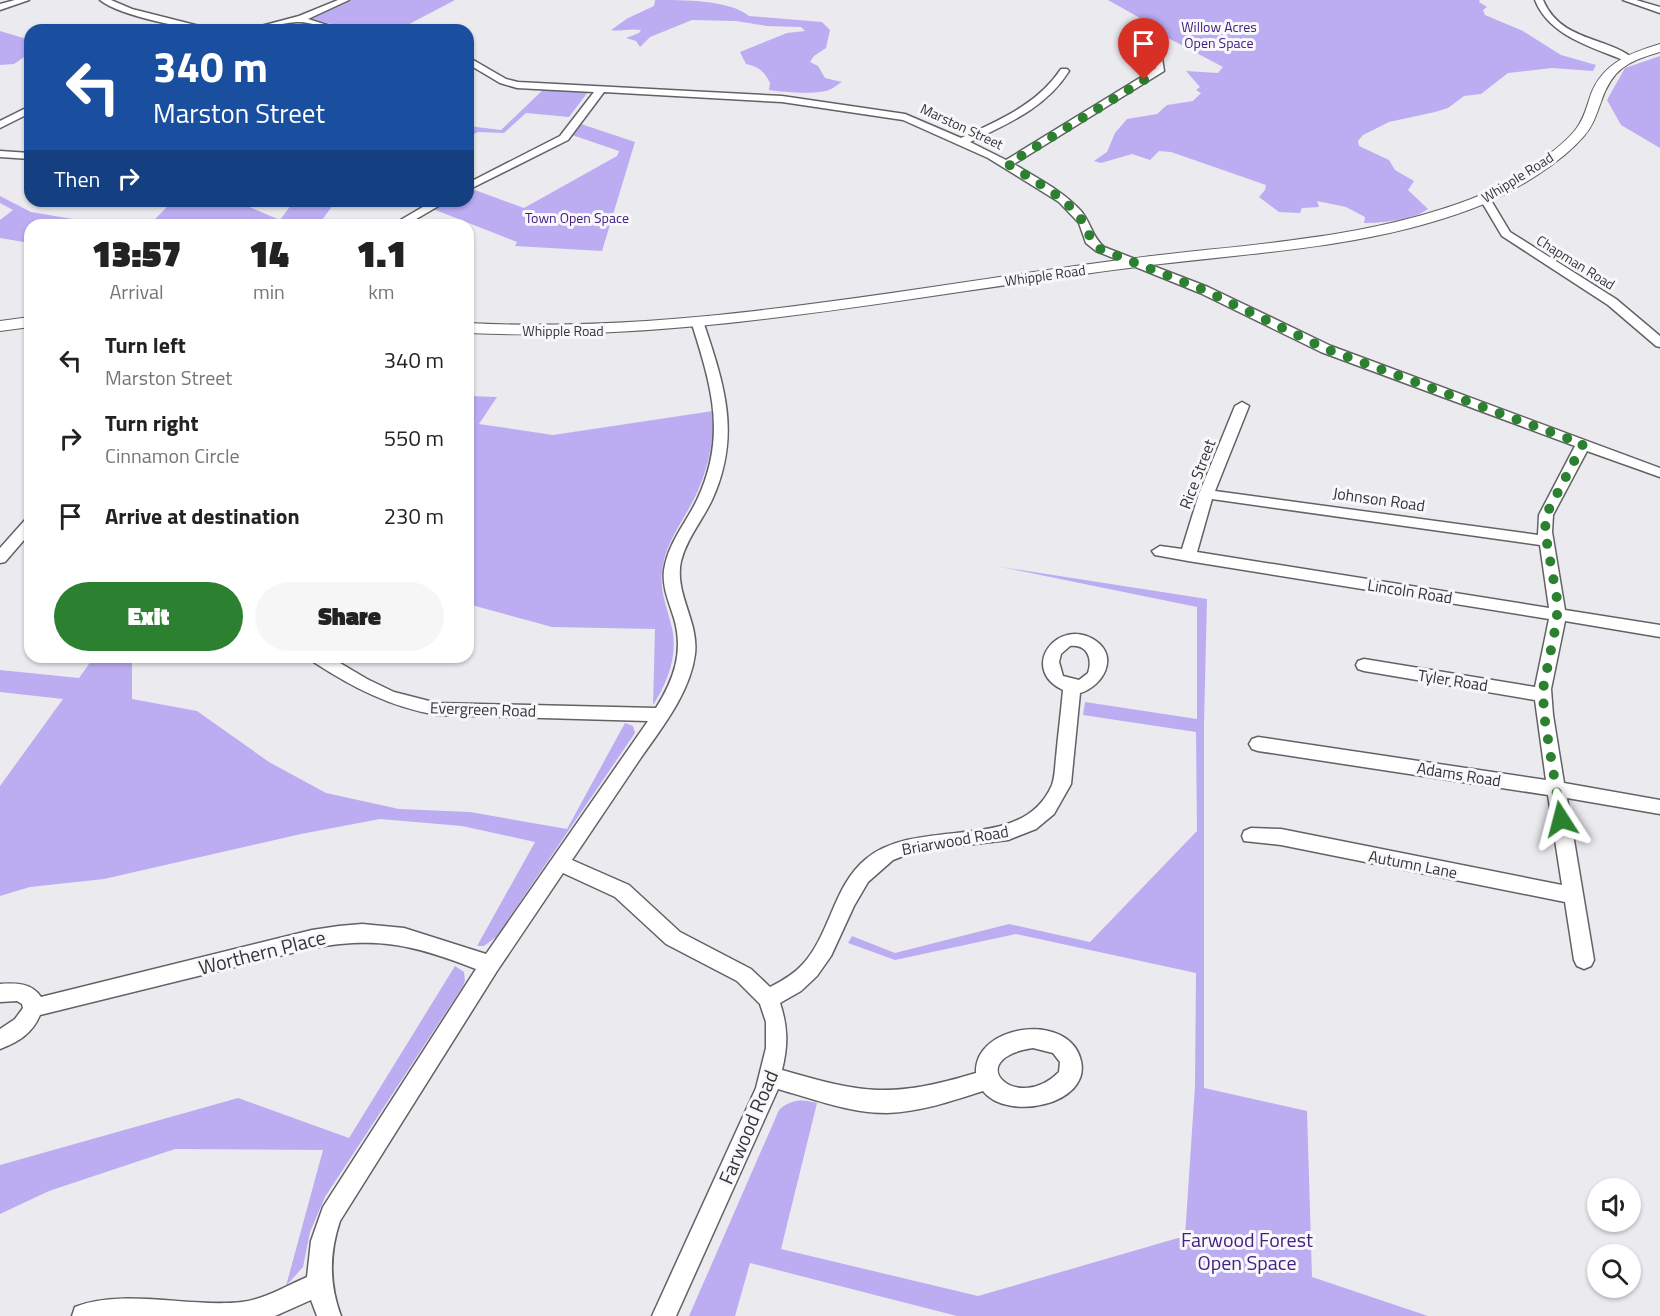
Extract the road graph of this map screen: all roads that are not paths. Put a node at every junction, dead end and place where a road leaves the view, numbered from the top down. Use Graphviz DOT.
graph roads {
  1 [pos="25,0"];
  2 [pos="104,0"];
  3 [pos="345,0"];
  4 [pos="1539,0"];
  5 [pos="1627,0"];
  6 [pos="0,7"];
  7 [pos="1660,10"];
  8 [pos="298,19"];
  9 [pos="185,24"];
  10 [pos="276,24"];
  11 [pos="317,24"];
  12 [pos="1660,48"];
  13 [pos="1629,59"];
  14 [pos="1159,60"];
  15 [pos="474,64"];
  16 [pos="1064,71"];
  17 [pos="602,88"];
  18 [pos="24,112"];
  19 [pos="0,125"];
  20 [pos="962,142"];
  21 [pos="0,154"];
  22 [pos="24,156"];
  23 [pos="1008,164"];
  24 [pos="474,184"];
  25 [pos="1485,199"];
  26 [pos="430,207"];
  27 [pos="409,219"];
  28 [pos="1133,262"];
  29 [pos="24,323"];
  30 [pos="698,324"];
  31 [pos="0,326"];
  32 [pos="474,328"];
  33 [pos="1660,343"];
  34 [pos="1242,406"];
  35 [pos="1583,444"];
  36 [pos="1660,473"];
  37 [pos="1206,494"];
  38 [pos="24,530"];
  39 [pos="1547,541"];
  40 [pos="1160,551"];
  41 [pos="1188,556"];
  42 [pos="0,558"];
  43 [pos="1557,615"];
  44 [pos="1660,631"];
  45 [pos="328,663"];
  46 [pos="1364,665"];
  47 [pos="1072,687"];
  48 [pos="1543,695"];
  49 [pos="661,715"];
  50 [pos="1258,744"];
  51 [pos="1556,789"];
  52 [pos="1660,807"];
  53 [pos="1251,836"];
  54 [pos="560,863"];
  55 [pos="1574,896"];
  56 [pos="1584,960"];
  57 [pos="490,965"];
  58 [pos="0,993"];
  59 [pos="768,999"];
  60 [pos="33,1008"];
  61 [pos="0,1039"];
  62 [pos="771,1077"];
  63 [pos="987,1080"];
  64 [pos="319,1284"];
  65 [pos="84,1316"];
  66 [pos="329,1316"];
  67 [pos="664,1316"];
  1 -- 6 [label="street"];
  2 -- 9 [label="street"];
  3 -- 8 [label="street"];
  4 -- 13 [label="street"];
  5 -- 7 [label="street"];
  8 -- 10 [label="street"];
  8 -- 11 [label="street"];
  12 -- 13 [label="main road, Whipple Road"];
  13 -- 25 [label="main road, Whipple Road"];
  14 -- 23 [label="street"];
  15 -- 17 [label="street, Marston Street"];
  16 -- 20 [label="street"];
  17 -- 20 [label="street, Marston Street"];
  17 -- 24 [label="street"];
  18 -- 19 [label="street"];
  20 -- 23 [label="street, Marston Street"];
  21 -- 22 [label="street"];
  23 -- 28 [label="street, Marston Street"];
  25 -- 28 [label="main road, Whipple Road"];
  25 -- 33 [label="street, Chapman Road"];
  26 -- 27 [label="street"];
  28 -- 30 [label="main road, Whipple Road"];
  28 -- 35 [label="street, Marston Street"];
  29 -- 31 [label="main road"];
  30 -- 32 [label="main road, Whipple Road"];
  30 -- 49 [label="street"];
  34 -- 37 [label="street, Rice Street"];
  35 -- 36 [label="street, Marston Street"];
  35 -- 39 [label="street"];
  37 -- 39 [label="street, Johnson Road"];
  37 -- 41 [label="street, Rice Street"];
  38 -- 42 [label="street"];
  39 -- 43 [label="street"];
  40 -- 41 [label="street, Lincoln Road"];
  41 -- 43 [label="street, Lincoln Road"];
  43 -- 44 [label="street, Lincoln Road"];
  43 -- 48 [label="street"];
  45 -- 49 [label="street, Evergreen Road"];
  46 -- 48 [label="street, Tyler Road"];
  47 -- 59 [label="street, Briarwood Road"];
  48 -- 51 [label="street"];
  49 -- 54 [label="street"];
  50 -- 51 [label="street, Adams Road"];
  51 -- 52 [label="street, Adams Road"];
  51 -- 55 [label="street"];
  53 -- 55 [label="street, Autumn Lane"];
  54 -- 57 [label="street"];
  54 -- 59 [label="street, Farwood Road"];
  55 -- 56 [label="street"];
  57 -- 60 [label="street, Worthern Place"];
  57 -- 64 [label="street"];
  58 -- 60 [label="street"];
  59 -- 62 [label="street, Farwood Road"];
  60 -- 61 [label="street"];
  62 -- 63 [label="street"];
  62 -- 67 [label="street, Farwood Road"];
  64 -- 65 [label="street"];
  64 -- 66 [label="street"];
}
